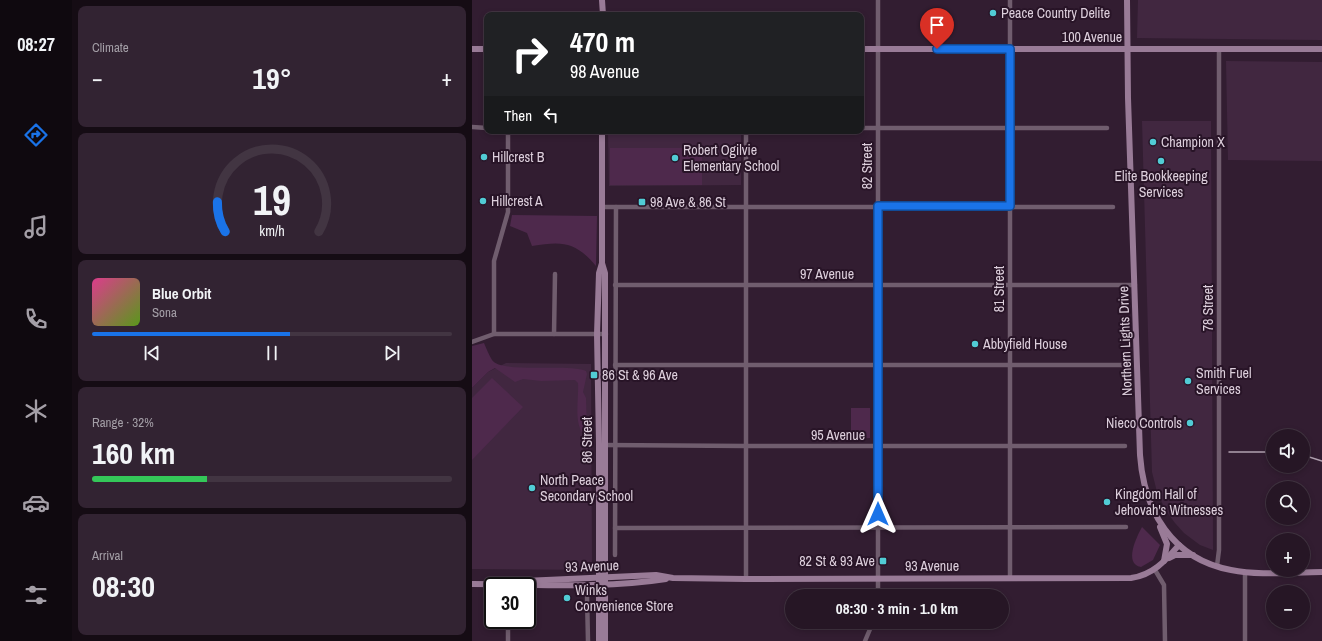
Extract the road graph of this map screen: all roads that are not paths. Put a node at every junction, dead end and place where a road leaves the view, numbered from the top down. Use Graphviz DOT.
graph roads {
  1 [pos="602,0"];
  2 [pos="878,0"];
  3 [pos="1010,0"];
  4 [pos="1127,0"];
  5 [pos="603,12"];
  6 [pos="472,49"];
  7 [pos="484,49"];
  8 [pos="864,49"];
  9 [pos="878,49"];
  10 [pos="1010,49"];
  11 [pos="1128,49"];
  12 [pos="1219,49"];
  13 [pos="1322,49"];
  14 [pos="472,127"];
  15 [pos="484,128"];
  16 [pos="864,128"];
  17 [pos="878,128"];
  18 [pos="1010,128"];
  19 [pos="1107,128"];
  20 [pos="508,134"];
  21 [pos="602,134"];
  22 [pos="746,134"];
  23 [pos="746,206"];
  24 [pos="878,206"];
  25 [pos="1010,206"];
  26 [pos="602,207"];
  27 [pos="616,207"];
  28 [pos="1113,207"];
  29 [pos="602,264"];
  30 [pos="555,274"];
  31 [pos="615,285"];
  32 [pos="746,285"];
  33 [pos="878,285"];
  34 [pos="1135,285"];
  35 [pos="1010,286"];
  36 [pos="494,334"];
  37 [pos="554,334"];
  38 [pos="597,334"];
  39 [pos="606,334"];
  40 [pos="472,342"];
  41 [pos="615,365"];
  42 [pos="746,365"];
  43 [pos="878,365"];
  44 [pos="1010,365"];
  45 [pos="1125,365"];
  46 [pos="602,444"];
  47 [pos="615,446"];
  48 [pos="746,446"];
  49 [pos="878,446"];
  50 [pos="1010,446"];
  51 [pos="1125,446"];
  52 [pos="1155,515"];
  53 [pos="1010,527"];
  54 [pos="1126,527"];
  55 [pos="615,528"];
  56 [pos="746,528"];
  57 [pos="878,528"];
  58 [pos="1179,545"];
  59 [pos="615,555"];
  60 [pos="1194,556"];
  61 [pos="1163,563"];
  62 [pos="1217,566"];
  63 [pos="1155,570"];
  64 [pos="1245,572"];
  65 [pos="1322,572"];
  66 [pos="598,577"];
  67 [pos="606,577"];
  68 [pos="673,578"];
  69 [pos="878,578"];
  70 [pos="1010,578"];
  71 [pos="746,579"];
  72 [pos="536,580"];
  73 [pos="472,584"];
  74 [pos="484,584"];
  75 [pos="598,584"];
  76 [pos="605,584"];
  77 [pos="536,586"];
  78 [pos="878,589"];
  79 [pos="587,595"];
  80 [pos="508,629"];
  81 [pos="870,629"];
  82 [pos="508,641"];
  83 [pos="588,641"];
  84 [pos="599,641"];
  85 [pos="605,641"];
  86 [pos="865,641"];
  87 [pos="1164,641"];
  88 [pos="1246,641"];
  1 -- 5 [label="main road"];
  2 -- 9 [label="street, 82 Street"];
  3 -- 10 [label="street, 81 Street"];
  4 -- 11 [label="main road, Northern Lights Drive"];
  6 -- 7 [label="main road"];
  8 -- 9 [label="main road, 100 Avenue"];
  9 -- 10 [label="main road, 100 Avenue"];
  9 -- 17 [label="street, 82 Street"];
  10 -- 11 [label="main road, 100 Avenue"];
  10 -- 18 [label="street, 81 Street"];
  11 -- 12 [label="main road, 100 Avenue"];
  11 -- 34 [label="main road, Northern Lights Drive"];
  12 -- 13 [label="main road, 100 Avenue"];
  12 -- 62 [label="street, 78 Street"];
  14 -- 15 [label="street"];
  16 -- 17 [label="street"];
  17 -- 18 [label="street"];
  17 -- 24 [label="street, 82 Street"];
  18 -- 19 [label="street"];
  18 -- 25 [label="street, 81 Street"];
  20 -- 36 [label="street"];
  21 -- 26 [label="main road, 86 Street"];
  22 -- 23 [label="street"];
  23 -- 24 [label="street"];
  23 -- 27 [label="street"];
  23 -- 32 [label="street"];
  24 -- 25 [label="street"];
  24 -- 33 [label="street, 82 Street"];
  25 -- 28 [label="street"];
  25 -- 35 [label="street, 81 Street"];
  26 -- 27 [label="street"];
  26 -- 29 [label="main road, 86 Street"];
  27 -- 31 [label="street, 86 Street"];
  29 -- 38 [label="main road, 86 Street"];
  29 -- 39 [label="main road, 86 Street"];
  30 -- 37 [label="street"];
  31 -- 32 [label="street, 97 Avenue"];
  31 -- 41 [label="street, 86 Street"];
  32 -- 33 [label="street, 97 Avenue"];
  32 -- 42 [label="street"];
  33 -- 35 [label="street, 97 Avenue"];
  33 -- 43 [label="street, 82 Street"];
  34 -- 35 [label="street, 97 Avenue"];
  34 -- 52 [label="main road, Northern Lights Drive"];
  35 -- 44 [label="street, 81 Street"];
  36 -- 37 [label="street"];
  36 -- 40 [label="street"];
  37 -- 38 [label="street"];
  38 -- 39 [label="street"];
  38 -- 46 [label="main road, 86 Street"];
  39 -- 46 [label="main road, 86 Street"];
  41 -- 42 [label="street"];
  41 -- 47 [label="street, 86 Street"];
  42 -- 43 [label="street"];
  42 -- 48 [label="street"];
  43 -- 44 [label="street"];
  43 -- 49 [label="street, 82 Street"];
  44 -- 45 [label="street"];
  44 -- 50 [label="street, 81 Street"];
  46 -- 47 [label="street, 95 Avenue"];
  46 -- 66 [label="main road, 86 Street"];
  46 -- 67 [label="main road, 86 Street"];
  47 -- 48 [label="street, 95 Avenue"];
  47 -- 55 [label="street, 86 Street"];
  48 -- 49 [label="street, 95 Avenue"];
  48 -- 56 [label="street"];
  49 -- 50 [label="street, 95 Avenue"];
  49 -- 57 [label="street, 82 Street"];
  50 -- 51 [label="street, 95 Avenue"];
  50 -- 53 [label="street, 81 Street"];
  52 -- 58 [label="main road, Northern Lights Drive"];
  52 -- 61 [label="main road"];
  53 -- 54 [label="street"];
  53 -- 57 [label="street"];
  53 -- 70 [label="street, 81 Street"];
  55 -- 56 [label="street"];
  55 -- 59 [label="street, 86 Street"];
  56 -- 57 [label="street"];
  56 -- 71 [label="street"];
  57 -- 69 [label="street, 82 Street"];
  58 -- 60 [label="main road, Northern Lights Drive"];
  58 -- 61 [label="main road, 93 Avenue"];
  60 -- 61 [label="main road"];
  60 -- 62 [label="main road, Northern Lights Drive"];
  61 -- 63 [label="main road, 93 Avenue"];
  62 -- 64 [label="main road, Northern Lights Drive"];
  63 -- 70 [label="main road, 93 Avenue"];
  63 -- 87 [label="street"];
  64 -- 65 [label="main road, Northern Lights Drive"];
  64 -- 88 [label="street"];
  66 -- 67 [label="main road, 93 Avenue"];
  66 -- 72 [label="main road, 93 Avenue"];
  66 -- 75 [label="main road, 86 Street"];
  67 -- 68 [label="main road, 93 Avenue"];
  67 -- 76 [label="main road, 86 Street"];
  68 -- 71 [label="main road, 93 Avenue"];
  68 -- 76 [label="main road, 93 Avenue"];
  69 -- 70 [label="main road, 93 Avenue"];
  69 -- 71 [label="main road, 93 Avenue"];
  69 -- 78 [label="street, 82 Street"];
  73 -- 74 [label="main road, 93 Avenue"];
  75 -- 76 [label="main road, 93 Avenue"];
  75 -- 77 [label="main road, 93 Avenue"];
  75 -- 84 [label="main road, 86 Street"];
  76 -- 85 [label="main road, 86 Street"];
  79 -- 83 [label="street"];
  80 -- 82 [label="street"];
  81 -- 86 [label="street"];
}
